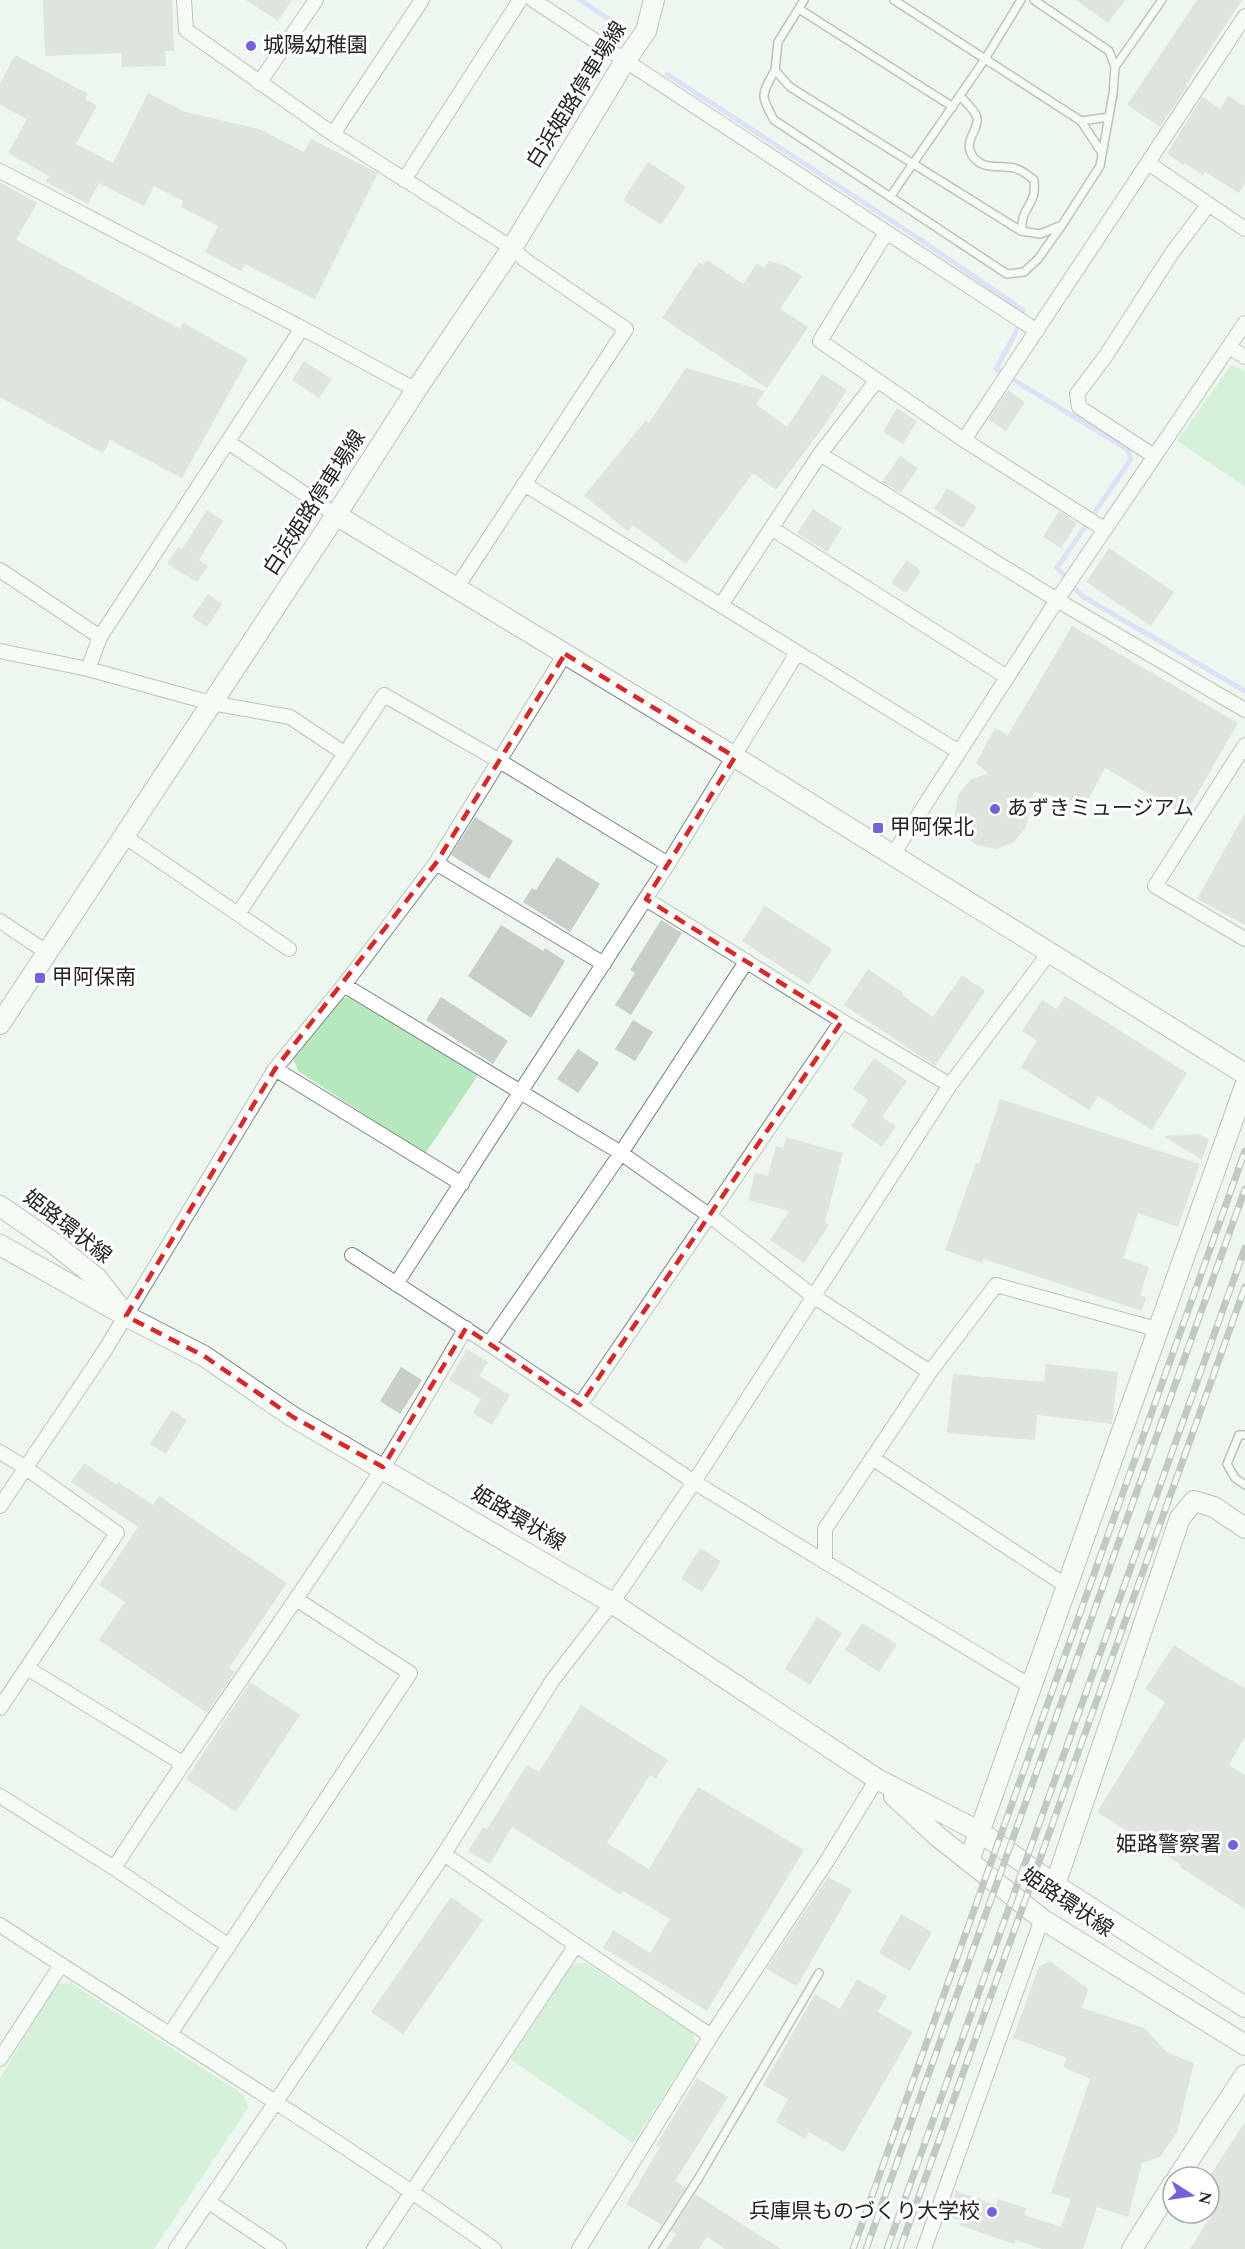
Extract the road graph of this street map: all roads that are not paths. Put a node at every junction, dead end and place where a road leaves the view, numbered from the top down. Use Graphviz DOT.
graph roads {
  1 [pos="184,0"];
  2 [pos="316,0"];
  3 [pos="422,0"];
  4 [pos="520,0"];
  5 [pos="533,0"];
  6 [pos="654,0"];
  7 [pos="804,0"];
  8 [pos="894,0"];
  9 [pos="1021,0"];
  10 [pos="1034,0"];
  11 [pos="1162,0"];
  12 [pos="799,9"];
  13 [pos="1245,16"];
  14 [pos="985,59"];
  15 [pos="625,61"];
  16 [pos="1116,67"];
  17 [pos="776,70"];
  18 [pos="259,83"];
  19 [pos="960,96"];
  20 [pos="952,107"];
  21 [pos="1109,117"];
  22 [pos="1081,121"];
  23 [pos="333,134"];
  24 [pos="1102,153"];
  25 [pos="1148,163"];
  26 [pos="914,164"];
  27 [pos="0,171"];
  28 [pos="404,180"];
  29 [pos="890,197"];
  30 [pos="1209,204"];
  31 [pos="1062,225"];
  32 [pos="1245,229"];
  33 [pos="1021,231"];
  34 [pos="886,233"];
  35 [pos="512,248"];
  36 [pos="1245,323"];
  37 [pos="302,328"];
  38 [pos="1037,331"];
  39 [pos="1229,347"];
  40 [pos="1245,357"];
  41 [pos="877,380"];
  42 [pos="416,390"];
  43 [pos="964,440"];
  44 [pos="228,442"];
  45 [pos="820,454"];
  46 [pos="1155,456"];
  47 [pos="524,484"];
  48 [pos="336,515"];
  49 [pos="1095,523"];
  50 [pos="771,528"];
  51 [pos="0,570"];
  52 [pos="456,587"];
  53 [pos="1057,600"];
  54 [pos="721,605"];
  55 [pos="100,637"];
  56 [pos="0,651"];
  57 [pos="797,653"];
  58 [pos="565,654"];
  59 [pos="88,669"];
  60 [pos="1007,677"];
  61 [pos="211,703"];
  62 [pos="1245,710"];
  63 [pos="1245,745"];
  64 [pos="959,752"];
  65 [pos="344,753"];
  66 [pos="735,757"];
  67 [pos="498,760"];
  68 [pos="124,837"];
  69 [pos="892,856"];
  70 [pos="436,863"];
  71 [pos="668,864"];
  72 [pos="646,899"];
  73 [pos="238,914"];
  74 [pos="0,921"];
  75 [pos="1245,939"];
  76 [pos="289,949"];
  77 [pos="48,953"];
  78 [pos="1049,953"];
  79 [pos="746,962"];
  80 [pos="604,964"];
  81 [pos="344,985"];
  82 [pos="842,1021"];
  83 [pos="0,1024"];
  84 [pos="275,1069"];
  85 [pos="1245,1074"];
  86 [pos="950,1084"];
  87 [pos="1245,1086"];
  88 [pos="522,1092"];
  89 [pos="621,1153"];
  90 [pos="462,1184"];
  91 [pos="0,1206"];
  92 [pos="710,1216"];
  93 [pos="0,1245"];
  94 [pos="352,1255"];
  95 [pos="396,1284"];
  96 [pos="813,1296"];
  97 [pos="126,1316"];
  98 [pos="465,1329"];
  99 [pos="1160,1330"];
  100 [pos="489,1344"];
  101 [pos="930,1372"];
  102 [pos="580,1405"];
  103 [pos="1245,1435"];
  104 [pos="0,1452"];
  105 [pos="872,1458"];
  106 [pos="383,1467"];
  107 [pos="26,1468"];
  108 [pos="694,1482"];
  109 [pos="1245,1485"];
  110 [pos="0,1506"];
  111 [pos="1245,1528"];
  112 [pos="825,1562"];
  113 [pos="1068,1587"];
  114 [pos="296,1599"];
  115 [pos="612,1603"];
  116 [pos="27,1668"];
  117 [pos="1032,1687"];
  118 [pos="0,1708"];
  119 [pos="182,1763"];
  120 [pos="877,1779"];
  121 [pos="0,1796"];
  122 [pos="980,1832"];
  123 [pos="444,1854"];
  124 [pos="969,1861"];
  125 [pos="114,1868"];
  126 [pos="1055,1885"];
  127 [pos="1042,1919"];
  128 [pos="0,1925"];
  129 [pos="576,1945"];
  130 [pos="229,1946"];
  131 [pos="61,1965"];
  132 [pos="819,1973"];
  133 [pos="1245,2007"];
  134 [pos="170,2034"];
  135 [pos="711,2036"];
  136 [pos="1245,2045"];
  137 [pos="0,2059"];
  138 [pos="1245,2074"];
  139 [pos="277,2102"];
  140 [pos="1186,2165"];
  141 [pos="412,2191"];
  142 [pos="209,2202"];
  143 [pos="1161,2203"];
  144 [pos="176,2249"];
  145 [pos="279,2249"];
  146 [pos="374,2249"];
  147 [pos="494,2249"];
  148 [pos="579,2249"];
  149 [pos="653,2249"];
  150 [pos="924,2249"];
  151 [pos="1132,2249"];
  1 -- 18 [label="street"];
  2 -- 18 [label="street"];
  3 -- 23 [label="street"];
  4 -- 28 [label="street"];
  5 -- 15 [label="street"];
  6 -- 15 [label="main road, 白浜姫路停車場線"];
  7 -- 12 [label="lane"];
  8 -- 14 [label="lane"];
  9 -- 14 [label="lane"];
  10 -- 16 [label="lane"];
  11 -- 16 [label="lane"];
  12 -- 17 [label="lane"];
  12 -- 20 [label="lane"];
  13 -- 25 [label="street"];
  14 -- 19 [label="lane"];
  14 -- 22 [label="lane"];
  15 -- 34 [label="street"];
  15 -- 35 [label="main road, 白浜姫路停車場線"];
  16 -- 21 [label="lane"];
  17 -- 26 [label="lane"];
  17 -- 29 [label="lane"];
  18 -- 23 [label="street"];
  19 -- 20 [label="lane"];
  19 -- 33 [label="lane"];
  20 -- 26 [label="lane"];
  21 -- 22 [label="lane"];
  21 -- 24 [label="lane"];
  22 -- 24 [label="lane"];
  23 -- 28 [label="street"];
  24 -- 31 [label="lane"];
  25 -- 30 [label="street"];
  25 -- 38 [label="street"];
  26 -- 29 [label="lane"];
  26 -- 33 [label="lane"];
  27 -- 37 [label="street"];
  28 -- 35 [label="street"];
  29 -- 31 [label="lane"];
  30 -- 32 [label="street"];
  30 -- 46 [label="street"];
  31 -- 33 [label="lane"];
  34 -- 38 [label="street"];
  34 -- 41 [label="street"];
  35 -- 42 [label="main road, 白浜姫路停車場線"];
  35 -- 47 [label="street"];
  36 -- 39 [label="street"];
  37 -- 42 [label="street"];
  37 -- 44 [label="street"];
  38 -- 43 [label="street"];
  39 -- 40 [label="street"];
  39 -- 46 [label="street"];
  41 -- 43 [label="street"];
  41 -- 45 [label="street"];
  42 -- 48 [label="main road, 白浜姫路停車場線"];
  43 -- 49 [label="street"];
  44 -- 48 [label="street"];
  44 -- 55 [label="street"];
  45 -- 50 [label="street"];
  45 -- 53 [label="street"];
  46 -- 49 [label="street"];
  47 -- 52 [label="street"];
  47 -- 54 [label="street"];
  48 -- 52 [label="main road"];
  48 -- 61 [label="main road, 白浜姫路停車場線"];
  49 -- 53 [label="street"];
  50 -- 54 [label="street"];
  50 -- 60 [label="street"];
  51 -- 55 [label="street"];
  52 -- 58 [label="main road"];
  53 -- 60 [label="street"];
  53 -- 62 [label="street"];
  54 -- 57 [label="street"];
  55 -- 59 [label="street"];
  56 -- 59 [label="street"];
  57 -- 64 [label="street"];
  57 -- 66 [label="street"];
  58 -- 66 [label="main road"];
  58 -- 67 [label="street"];
  59 -- 61 [label="street"];
  60 -- 64 [label="street"];
  61 -- 65 [label="street"];
  61 -- 68 [label="main road, 白浜姫路停車場線"];
  63 -- 75 [label="street"];
  64 -- 69 [label="street"];
  65 -- 67 [label="street"];
  65 -- 73 [label="street"];
  66 -- 69 [label="main road"];
  66 -- 71 [label="street"];
  67 -- 70 [label="street"];
  67 -- 71 [label="street"];
  68 -- 73 [label="street"];
  68 -- 77 [label="main road, 白浜姫路停車場線"];
  69 -- 78 [label="main road"];
  70 -- 80 [label="street"];
  70 -- 81 [label="street"];
  71 -- 72 [label="street"];
  72 -- 79 [label="street"];
  72 -- 80 [label="street"];
  73 -- 76 [label="street"];
  74 -- 77 [label="street"];
  77 -- 83 [label="main road, 白浜姫路停車場線"];
  78 -- 85 [label="main road"];
  78 -- 86 [label="street"];
  79 -- 82 [label="street"];
  79 -- 89 [label="street"];
  80 -- 88 [label="street"];
  81 -- 84 [label="street"];
  81 -- 88 [label="street"];
  82 -- 86 [label="street"];
  82 -- 92 [label="street"];
  84 -- 90 [label="street"];
  84 -- 97 [label="street"];
  86 -- 96 [label="street"];
  87 -- 99 [label="main road"];
  88 -- 89 [label="street"];
  88 -- 90 [label="street"];
  89 -- 92 [label="street"];
  89 -- 100 [label="street"];
  90 -- 95 [label="street"];
  91 -- 97 [label="main road, 姫路環状線"];
  92 -- 96 [label="street"];
  92 -- 102 [label="street"];
  93 -- 97 [label="main road, 姫路環状線"];
  94 -- 95 [label="street"];
  95 -- 98 [label="street"];
  96 -- 101 [label="street"];
  96 -- 108 [label="street"];
  97 -- 106 [label="main road, 姫路環状線"];
  97 -- 107 [label="street"];
  98 -- 100 [label="street"];
  98 -- 106 [label="street"];
  99 -- 101 [label="street"];
  99 -- 113 [label="main road"];
  100 -- 102 [label="street"];
  101 -- 105 [label="street"];
  102 -- 108 [label="street"];
  103 -- 109 [label="lane"];
  104 -- 107 [label="street"];
  105 -- 112 [label="street"];
  105 -- 113 [label="street"];
  106 -- 114 [label="street"];
  106 -- 115 [label="main road, 姫路環状線"];
  107 -- 110 [label="street"];
  107 -- 116 [label="street"];
  108 -- 112 [label="street"];
  108 -- 115 [label="street"];
  111 -- 126 [label="main road"];
  112 -- 117 [label="street"];
  113 -- 117 [label="main road"];
  114 -- 119 [label="street"];
  114 -- 130 [label="street"];
  115 -- 120 [label="main road, 姫路環状線"];
  115 -- 123 [label="street"];
  116 -- 118 [label="street"];
  116 -- 119 [label="street"];
  117 -- 122 [label="main road"];
  119 -- 125 [label="street"];
  120 -- 122 [label="main road, 姫路環状線"];
  120 -- 124 [label="main road, 姫路環状線"];
  120 -- 135 [label="street"];
  121 -- 125 [label="street"];
  122 -- 124 [label="main road"];
  122 -- 126 [label="main road, 姫路環状線"];
  123 -- 129 [label="street"];
  123 -- 139 [label="street"];
  124 -- 127 [label="main road, 姫路環状線"];
  125 -- 130 [label="street"];
  126 -- 133 [label="main road, 姫路環状線"];
  127 -- 136 [label="main road, 姫路環状線"];
  127 -- 150 [label="street"];
  128 -- 131 [label="street"];
  129 -- 135 [label="street"];
  129 -- 141 [label="street"];
  130 -- 134 [label="street"];
  131 -- 134 [label="street"];
  131 -- 137 [label="street"];
  132 -- 149 [label="lane"];
  134 -- 139 [label="street"];
  135 -- 148 [label="street"];
  138 -- 140 [label="main road"];
  139 -- 141 [label="street"];
  139 -- 142 [label="street"];
  141 -- 146 [label="street"];
  141 -- 147 [label="street"];
  142 -- 144 [label="street"];
  142 -- 145 [label="street"];
  143 -- 151 [label="main road"];
}
